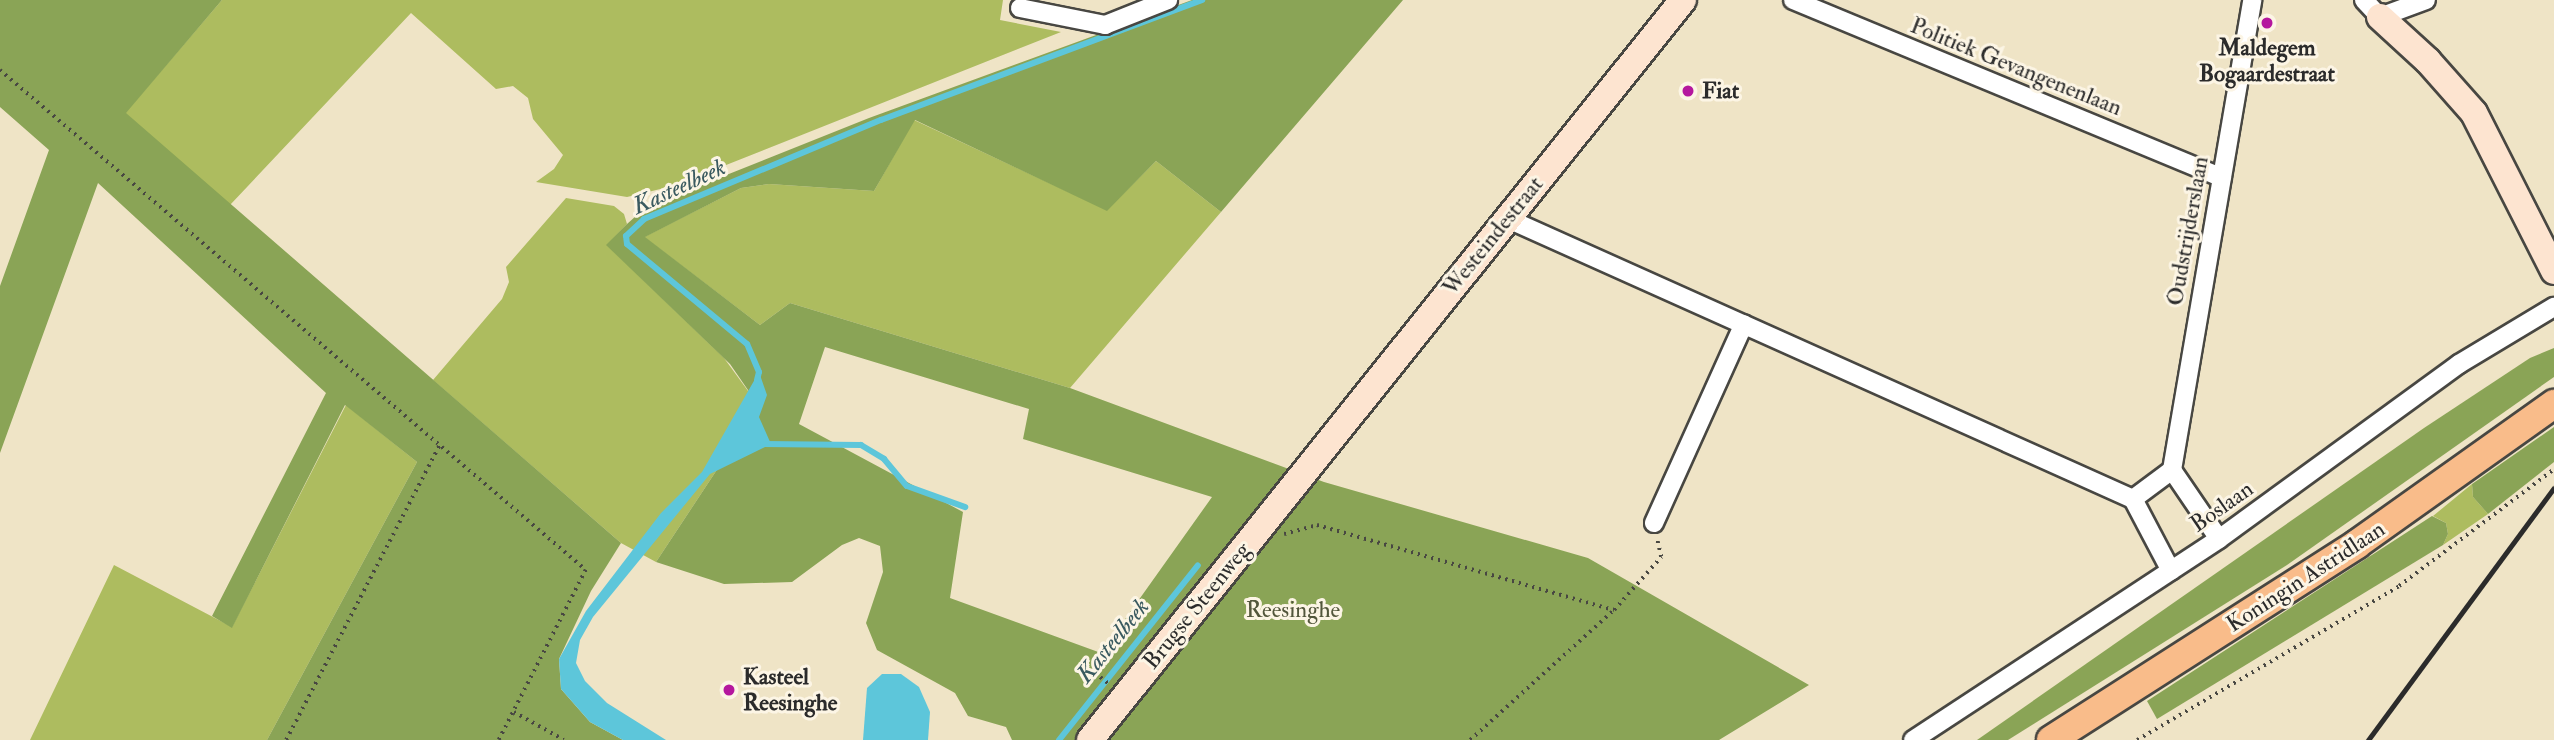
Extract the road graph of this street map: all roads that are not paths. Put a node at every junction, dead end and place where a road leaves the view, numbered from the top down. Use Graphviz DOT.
graph roads {
  1 [pos="1168,0"];
  2 [pos="1683,0"];
  3 [pos="1793,0"];
  4 [pos="2252,0"];
  5 [pos="2427,0"];
  6 [pos="1020,8"];
  7 [pos="2372,9"];
  8 [pos="2222,178"];
  9 [pos="1506,218"];
  10 [pos="2554,271"];
  11 [pos="2554,307"];
  12 [pos="1744,324"];
  13 [pos="2554,404"];
  14 [pos="2172,470"];
  15 [pos="1304,472"];
  16 [pos="2133,499"];
  17 [pos="1654,523"];
  18 [pos="2220,539"];
  19 [pos="2171,571"];
  20 [pos="1090,740"];
  21 [pos="1913,740"];
  22 [pos="2051,740"];
  1 -- 6 [label="street"];
  2 -- 9 [label="street, Westeindestraat"];
  3 -- 8 [label="street, Politiek Gevangenenlaan"];
  4 -- 8 [label="street, Oudstrijderslaan"];
  5 -- 7 [label="street"];
  7 -- 10 [label="street"];
  8 -- 14 [label="street, Oudstrijderslaan"];
  9 -- 12 [label="street"];
  9 -- 15 [label="street, Westeindestraat"];
  11 -- 18 [label="street, Boslaan"];
  12 -- 16 [label="street"];
  12 -- 17 [label="street"];
  13 -- 22 [label="main road, Koningin Astridlaan"];
  14 -- 16 [label="street"];
  14 -- 18 [label="street"];
  15 -- 20 [label="street, Brugse Steenweg"];
  16 -- 19 [label="street"];
  18 -- 19 [label="street, Boslaan"];
  19 -- 21 [label="street, Boslaan"];
}
